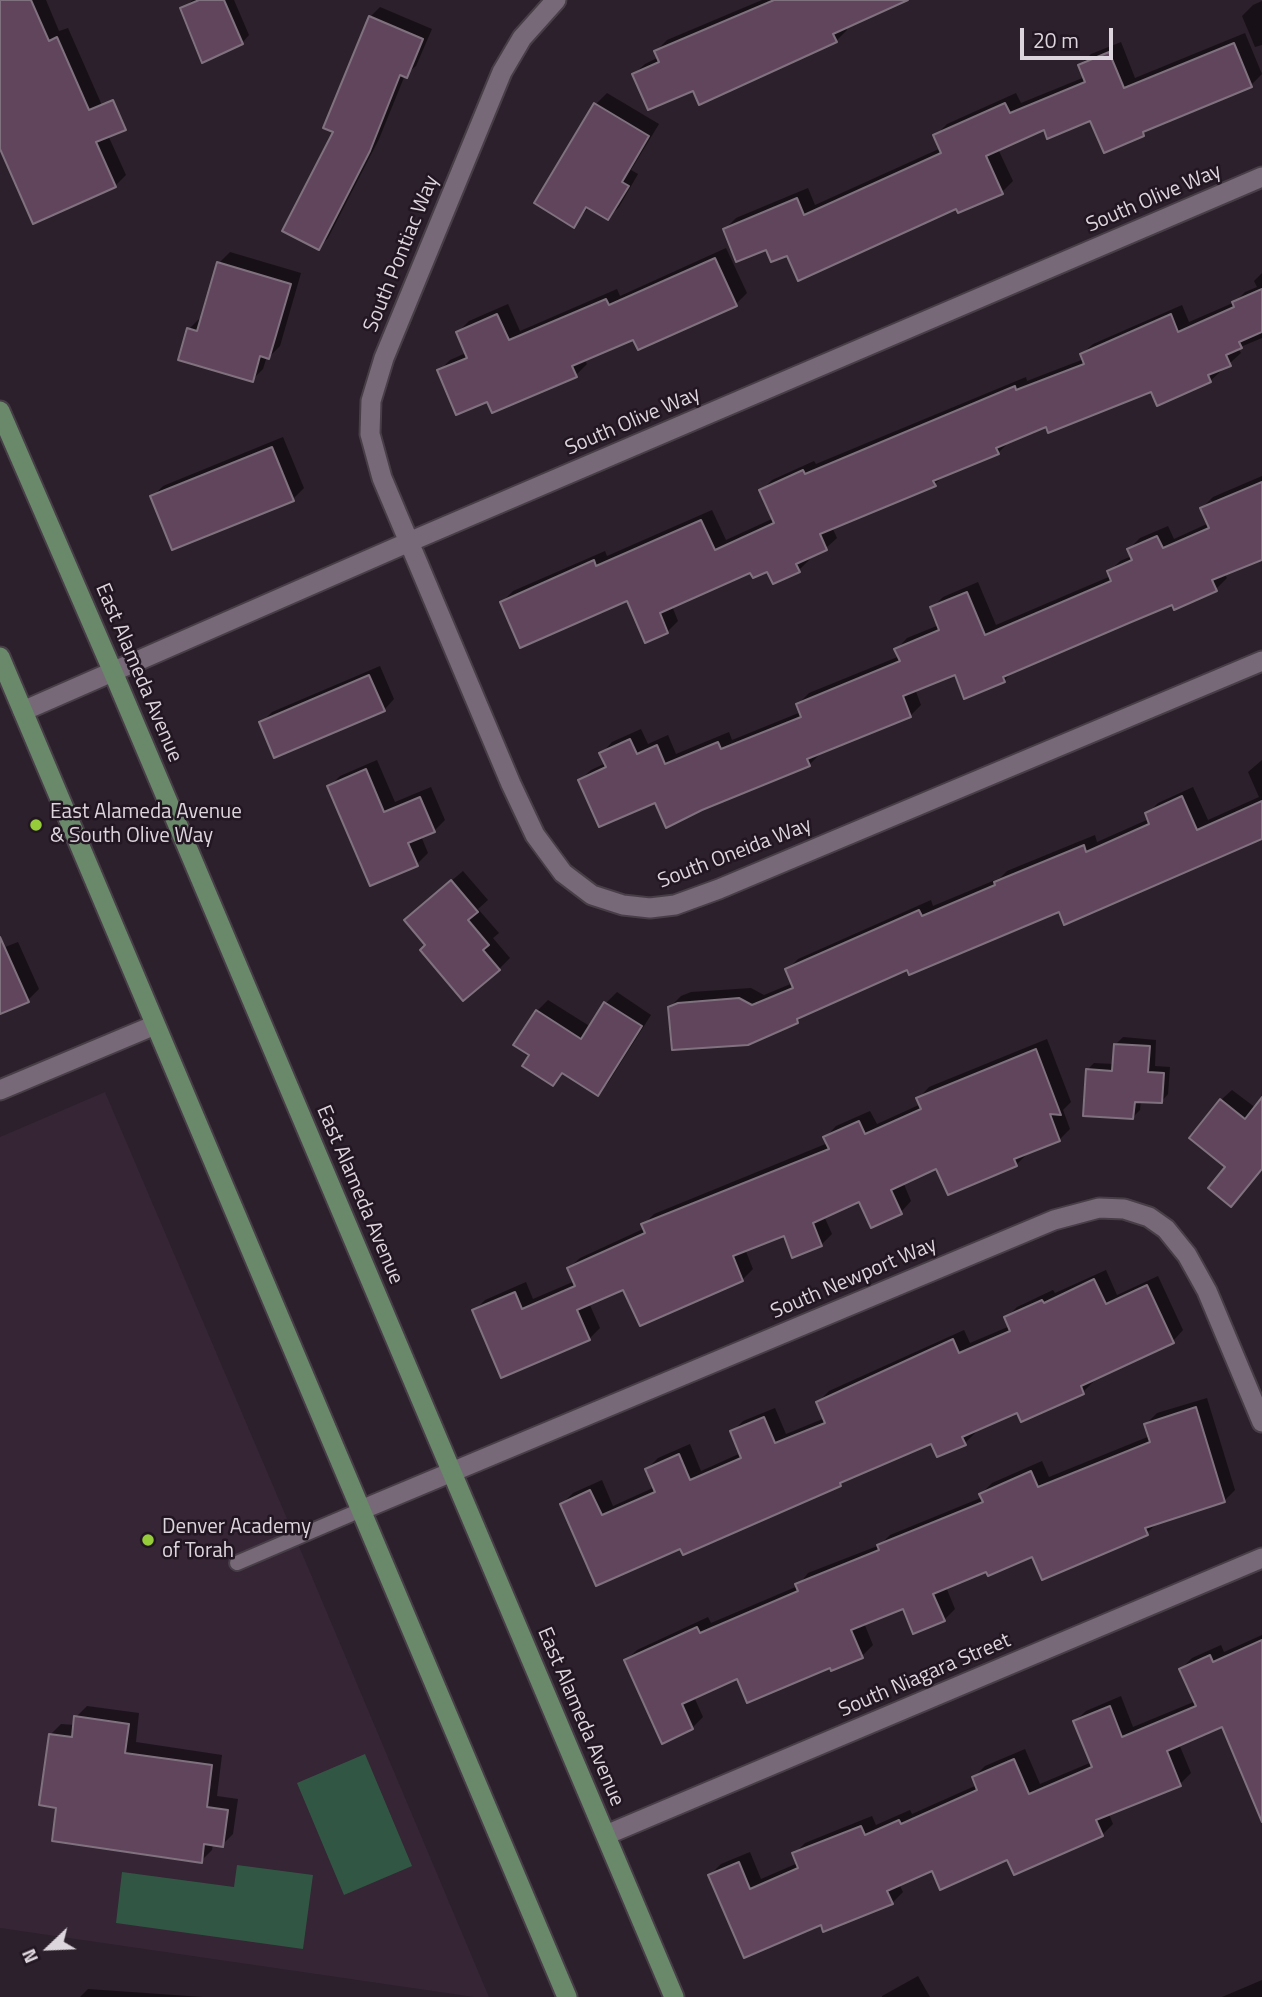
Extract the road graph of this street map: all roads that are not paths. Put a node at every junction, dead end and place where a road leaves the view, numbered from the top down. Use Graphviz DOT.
graph roads {
  1 [pos="556,0"];
  2 [pos="1262,177"];
  3 [pos="0,411"];
  4 [pos="409,542"];
  5 [pos="0,657"];
  6 [pos="1262,661"];
  7 [pos="113,672"];
  8 [pos="23,711"];
  9 [pos="155,1026"];
  10 [pos="0,1090"];
  11 [pos="1262,1422"];
  12 [pos="452,1472"];
  13 [pos="361,1510"];
  14 [pos="1262,1558"];
  15 [pos="237,1563"];
  16 [pos="606,1835"];
  17 [pos="567,1997"];
  18 [pos="674,1997"];
  1 -- 4 [label="street, South Pontiac Way"];
  2 -- 4 [label="street, South Olive Way"];
  3 -- 7 [label="main road, East Alameda Avenue"];
  4 -- 6 [label="street, South Oneida Way"];
  4 -- 7 [label="street, South Olive Way"];
  5 -- 8 [label="main road"];
  7 -- 8 [label="street, South Olive Way"];
  7 -- 12 [label="main road, East Alameda Avenue"];
  8 -- 9 [label="main road"];
  9 -- 10 [label="street"];
  9 -- 13 [label="main road"];
  11 -- 12 [label="street, South Newport Way"];
  12 -- 13 [label="street, South Newport Way"];
  12 -- 16 [label="main road, East Alameda Avenue"];
  13 -- 15 [label="lane"];
  13 -- 17 [label="main road"];
  14 -- 16 [label="street, South Niagara Street"];
  16 -- 18 [label="main road, East Alameda Avenue"];
}
